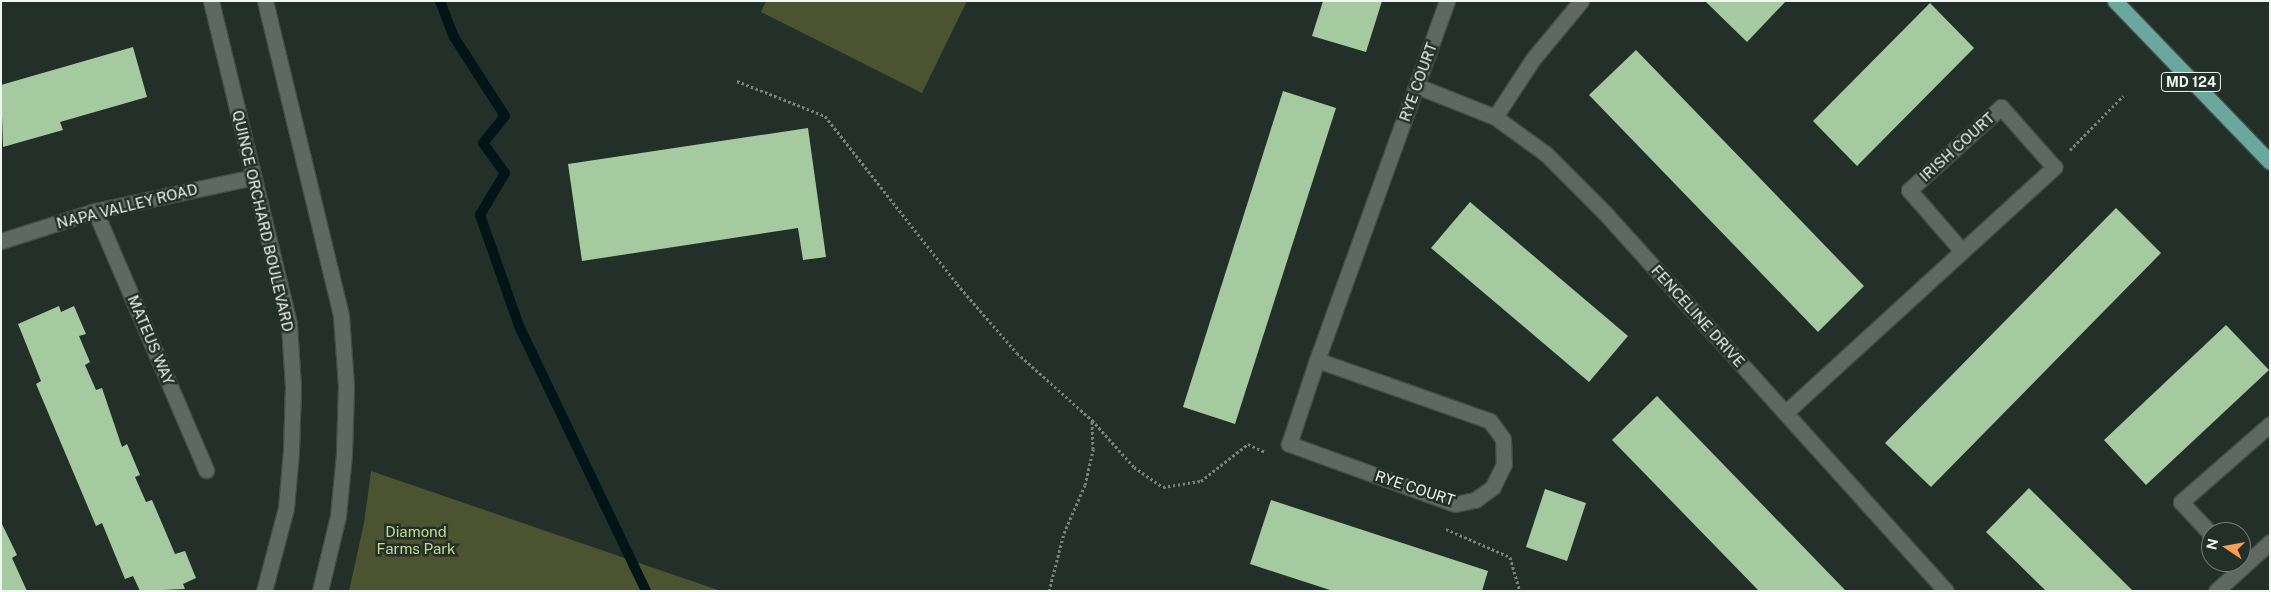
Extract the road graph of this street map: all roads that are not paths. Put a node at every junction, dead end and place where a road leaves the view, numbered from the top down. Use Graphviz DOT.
graph roads {
  1 [pos="211,1"];
  2 [pos="265,1"];
  3 [pos="1447,1"];
  4 [pos="1581,1"];
  5 [pos="2115,1"];
  6 [pos="1417,86"];
  7 [pos="1495,117"];
  8 [pos="2270,162"];
  9 [pos="253,177"];
  10 [pos="95,211"];
  11 [pos="1,241"];
  12 [pos="1962,251"];
  13 [pos="1317,360"];
  14 [pos="1785,413"];
  15 [pos="2270,424"];
  16 [pos="206,470"];
  17 [pos="2201,523"];
  18 [pos="2270,542"];
  19 [pos="2251,557"];
  20 [pos="2234,572"];
  21 [pos="264,591"];
  22 [pos="320,591"];
  23 [pos="1946,591"];
  24 [pos="2216,591"];
  1 -- 9 [label="street, QUINCE ORCHARD BOULEVARD"];
  2 -- 22 [label="street"];
  3 -- 6 [label="street, RYE COURT"];
  4 -- 7 [label="street"];
  5 -- 8 [label="main road, MD 124"];
  6 -- 7 [label="street, FENCELINE DRIVE"];
  6 -- 13 [label="street, RYE COURT"];
  7 -- 14 [label="street, FENCELINE DRIVE"];
  9 -- 10 [label="street, NAPA VALLEY ROAD"];
  9 -- 21 [label="street, QUINCE ORCHARD BOULEVARD"];
  10 -- 11 [label="street, NAPA VALLEY ROAD"];
  10 -- 16 [label="street, MATEUS WAY"];
  12 -- 12 [label="street, IRISH COURT"];
  12 -- 14 [label="street"];
  13 -- 13 [label="street, RYE COURT"];
  14 -- 23 [label="street, FENCELINE DRIVE"];
  15 -- 17 [label="street"];
  18 -- 19 [label="street"];
  20 -- 24 [label="street"];
}
